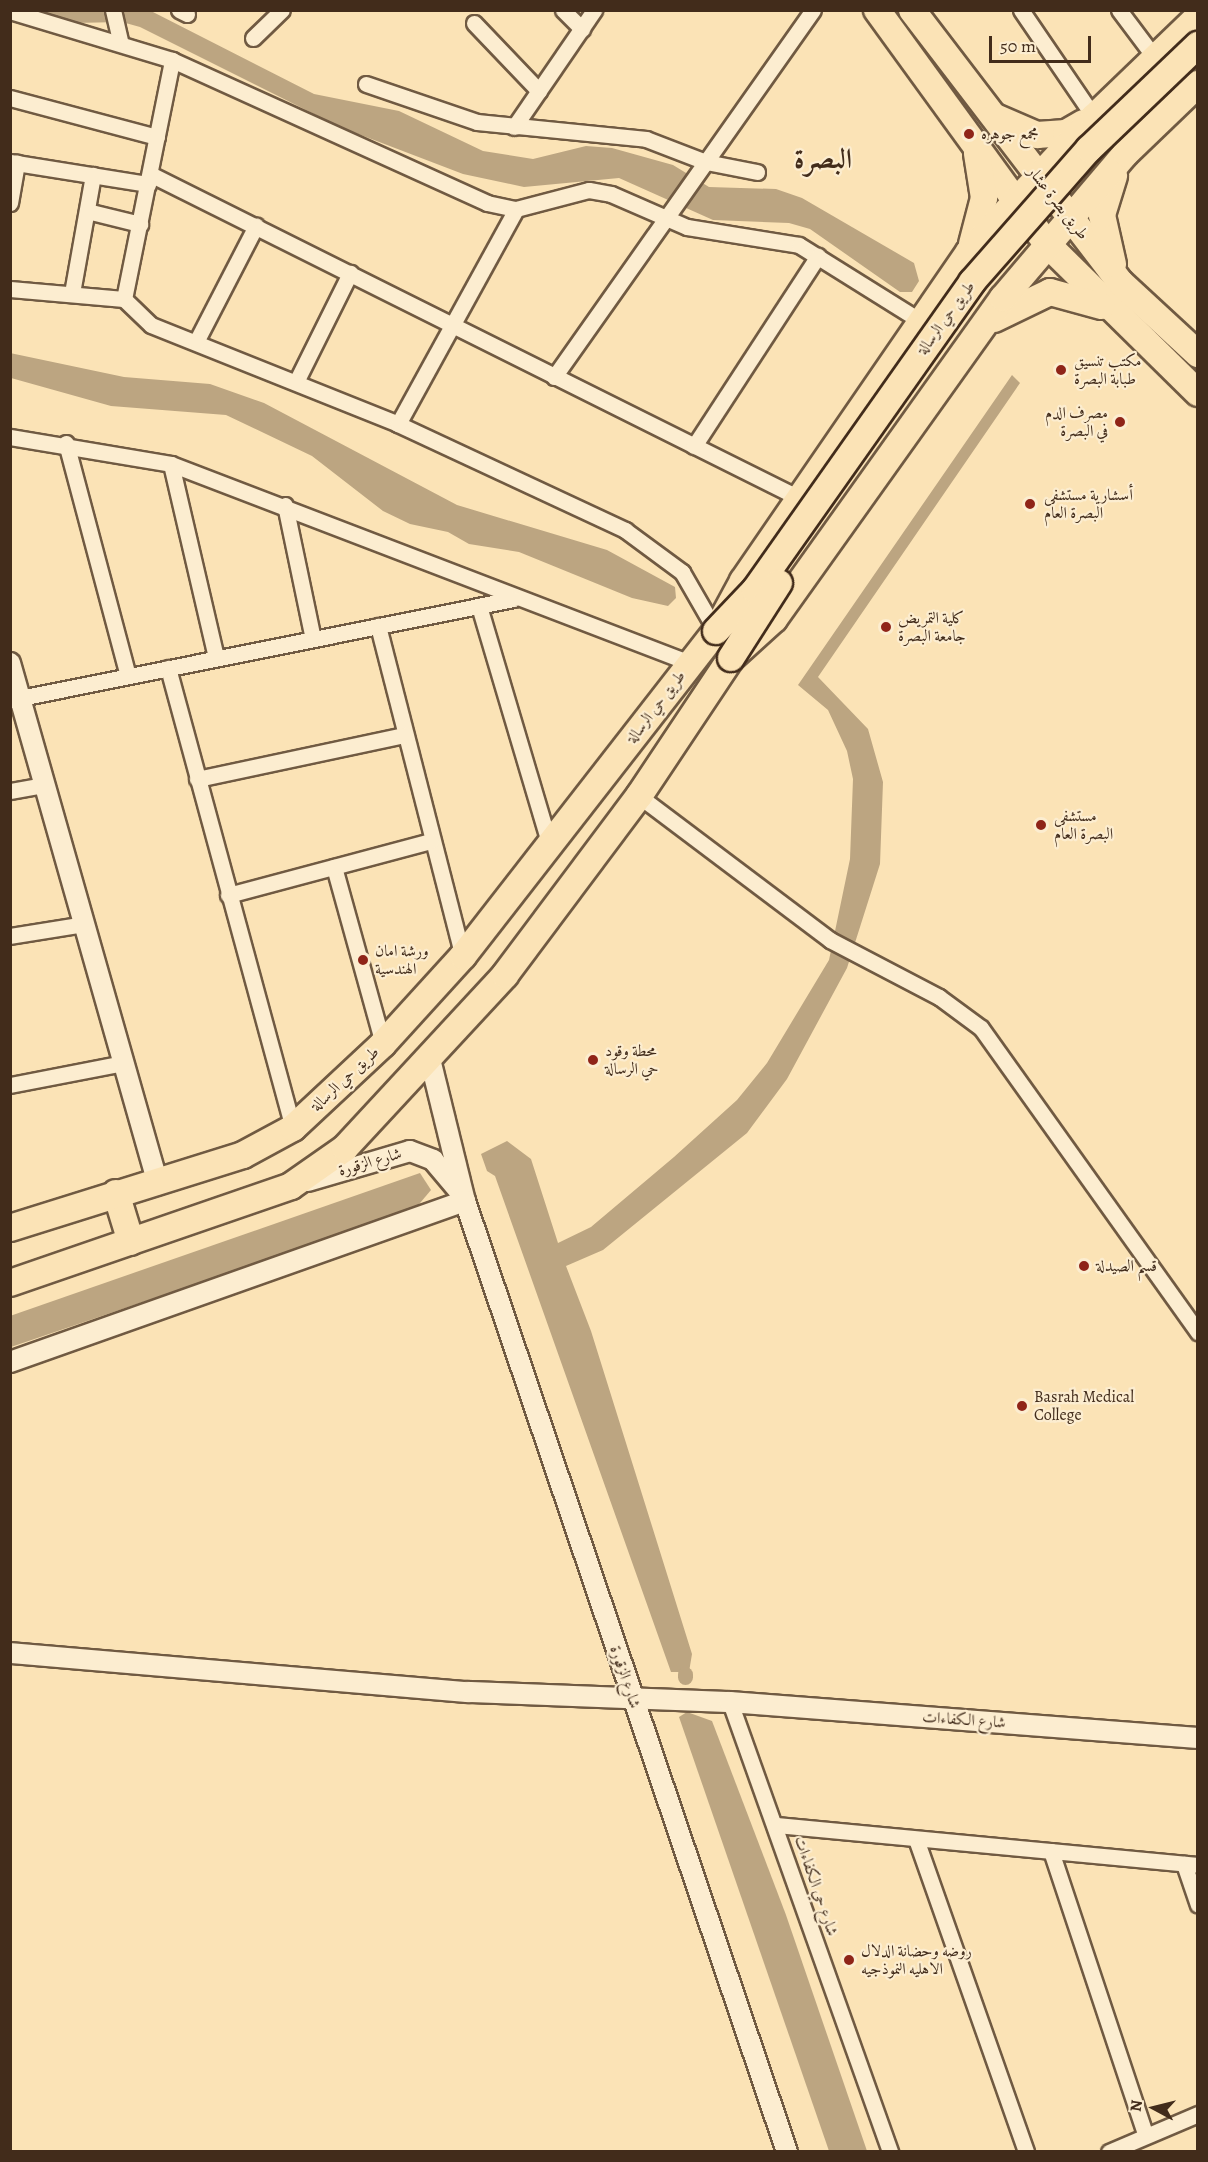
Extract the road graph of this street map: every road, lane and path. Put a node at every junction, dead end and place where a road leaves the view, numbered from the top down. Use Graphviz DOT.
graph roads {
  1 [pos="113,10"];
  2 [pos="282,10"];
  3 [pos="563,10"];
  4 [pos="594,10"];
  5 [pos="813,10"];
  6 [pos="877,10"];
  7 [pos="912,10"];
  8 [pos="1021,10"];
  9 [pos="1119,10"];
  10 [pos="10,11"];
  11 [pos="1197,17"];
  12 [pos="474,23"];
  13 [pos="582,29"];
  14 [pos="119,35"];
  15 [pos="253,38"];
  16 [pos="1197,45"];
  17 [pos="1155,58"];
  18 [pos="172,60"];
  19 [pos="1197,64"];
  20 [pos="366,84"];
  21 [pos="1197,84"];
  22 [pos="539,91"];
  23 [pos="10,99"];
  24 [pos="984,108"];
  25 [pos="1094,117"];
  26 [pos="514,127"];
  27 [pos="158,137"];
  28 [pos="973,142"];
  29 [pos="1126,153"];
  30 [pos="14,162"];
  31 [pos="702,167"];
  32 [pos="757,172"];
  33 [pos="93,175"];
  34 [pos="1038,176"];
  35 [pos="149,179"];
  36 [pos="1015,201"];
  37 [pos="10,203"];
  38 [pos="516,209"];
  39 [pos="87,212"];
  40 [pos="669,215"];
  41 [pos="1069,217"];
  42 [pos="140,224"];
  43 [pos="256,226"];
  44 [pos="1047,244"];
  45 [pos="969,252"];
  46 [pos="818,256"];
  47 [pos="350,273"];
  48 [pos="1122,283"];
  49 [pos="10,289"];
  50 [pos="72,293"];
  51 [pos="124,298"];
  52 [pos="1105,307"];
  53 [pos="922,322"];
  54 [pos="452,325"];
  55 [pos="983,326"];
  56 [pos="196,342"];
  57 [pos="1197,354"];
  58 [pos="555,377"];
  59 [pos="297,382"];
  60 [pos="1197,393"];
  61 [pos="398,424"];
  62 [pos="10,437"];
  63 [pos="66,443"];
  64 [pos="694,446"];
  65 [pos="171,464"];
  66 [pos="798,498"];
  67 [pos="285,505"];
  68 [pos="513,599"];
  69 [pos="479,606"];
  70 [pos="378,626"];
  71 [pos="716,631"];
  72 [pos="313,639"];
  73 [pos="216,658"];
  74 [pos="731,658"];
  75 [pos="10,663"];
  76 [pos="690,663"];
  77 [pos="168,668"];
  78 [pos="128,676"];
  79 [pos="15,699"];
  80 [pos="404,735"];
  81 [pos="197,779"];
  82 [pos="45,785"];
  83 [pos="10,791"];
  84 [pos="639,796"];
  85 [pos="431,841"];
  86 [pos="550,846"];
  87 [pos="334,867"];
  88 [pos="228,895"];
  89 [pos="84,924"];
  90 [pos="10,936"];
  91 [pos="463,956"];
  92 [pos="383,1044"];
  93 [pos="430,1059"];
  94 [pos="123,1064"];
  95 [pos="10,1084"];
  96 [pos="293,1128"];
  97 [pos="158,1184"];
  98 [pos="291,1186"];
  99 [pos="116,1193"];
  100 [pos="465,1201"];
  101 [pos="10,1228"];
  102 [pos="131,1242"];
  103 [pos="10,1283"];
  104 [pos="1197,1332"];
  105 [pos="10,1362"];
  106 [pos="10,1653"];
  107 [pos="632,1698"];
  108 [pos="730,1702"];
  109 [pos="1197,1738"];
  110 [pos="776,1825"];
  111 [pos="916,1839"];
  112 [pos="1051,1851"];
  113 [pos="1191,1864"];
  114 [pos="1197,1905"];
  115 [pos="1197,2114"];
  116 [pos="1146,2136"];
  117 [pos="787,2151"];
  118 [pos="890,2151"];
  119 [pos="1026,2151"];
  120 [pos="1109,2151"];
  1 -- 14 [label="street"];
  2 -- 15 [label="street"];
  3 -- 13 [label="street"];
  4 -- 13 [label="street"];
  5 -- 31 [label="street"];
  6 -- 28 [label="main road"];
  7 -- 24 [label="main road, طريق بصرة عشار"];
  8 -- 25 [label="street"];
  9 -- 17 [label="street"];
  10 -- 14 [label="street"];
  11 -- 17 [label="main road"];
  12 -- 22 [label="street"];
  13 -- 22 [label="street"];
  14 -- 18 [label="street"];
  16 -- 71 [label="main road, طريق حي الرسالة, bridge"];
  17 -- 25 [label="main road"];
  18 -- 27 [label="street"];
  18 -- 38 [label="street"];
  19 -- 74 [label="main road, طريق حي الرسالة, bridge"];
  20 -- 26 [label="street"];
  21 -- 29 [label="main road, طريق حي الرسالة"];
  22 -- 26 [label="street"];
  23 -- 27 [label="street"];
  24 -- 25 [label="main road"];
  24 -- 34 [label="main road, طريق بصرة عشار"];
  25 -- 34 [label="main road"];
  26 -- 31 [label="street"];
  27 -- 35 [label="street"];
  28 -- 36 [label="main road"];
  28 -- 45 [label="main road"];
  29 -- 41 [label="main road, طريق حي الرسالة"];
  29 -- 48 [label="main road"];
  30 -- 33 [label="street"];
  30 -- 37 [label="street"];
  31 -- 32 [label="street"];
  31 -- 40 [label="street"];
  33 -- 35 [label="street"];
  33 -- 39 [label="street"];
  34 -- 36 [label="main road"];
  34 -- 41 [label="main road, طريق بصرة عشار"];
  35 -- 42 [label="street"];
  35 -- 43 [label="street"];
  36 -- 44 [label="main road"];
  36 -- 45 [label="main road"];
  38 -- 40 [label="street"];
  38 -- 54 [label="street"];
  39 -- 42 [label="street"];
  39 -- 50 [label="street"];
  40 -- 46 [label="street"];
  40 -- 58 [label="street"];
  41 -- 44 [label="main road, طريق حي الرسالة"];
  41 -- 48 [label="main road, طريق بصرة عشار"];
  42 -- 51 [label="street"];
  43 -- 47 [label="street"];
  43 -- 56 [label="street"];
  44 -- 52 [label="main road"];
  44 -- 55 [label="main road, طريق حي الرسالة"];
  45 -- 53 [label="main road"];
  46 -- 53 [label="street"];
  46 -- 64 [label="street"];
  47 -- 54 [label="street"];
  47 -- 59 [label="street"];
  48 -- 57 [label="main road, طريق بصرة عشار"];
  49 -- 50 [label="street"];
  50 -- 51 [label="street"];
  51 -- 56 [label="street"];
  52 -- 55 [label="main road"];
  52 -- 60 [label="main road"];
  53 -- 66 [label="main road"];
  54 -- 58 [label="street"];
  54 -- 61 [label="street"];
  55 -- 74 [label="main road, طريق حي الرسالة"];
  56 -- 59 [label="street"];
  58 -- 64 [label="street"];
  59 -- 61 [label="street"];
  61 -- 71 [label="street"];
  62 -- 63 [label="street"];
  63 -- 65 [label="street"];
  63 -- 78 [label="street"];
  64 -- 66 [label="street"];
  65 -- 67 [label="street"];
  65 -- 73 [label="street"];
  66 -- 71 [label="main road"];
  67 -- 68 [label="street"];
  67 -- 72 [label="street"];
  68 -- 69 [label="street"];
  68 -- 76 [label="street"];
  69 -- 70 [label="street"];
  69 -- 86 [label="street"];
  70 -- 72 [label="street"];
  70 -- 80 [label="street"];
  71 -- 76 [label="main road, طريق حي الرسالة"];
  72 -- 73 [label="street"];
  73 -- 77 [label="street"];
  74 -- 84 [label="main road, طريق حي الرسالة"];
  75 -- 79 [label="street"];
  76 -- 86 [label="main road, طريق حي الرسالة"];
  77 -- 78 [label="street"];
  77 -- 81 [label="street"];
  78 -- 79 [label="street"];
  79 -- 82 [label="street"];
  80 -- 81 [label="street"];
  80 -- 85 [label="street"];
  81 -- 88 [label="street"];
  82 -- 83 [label="street"];
  82 -- 89 [label="street"];
  84 -- 93 [label="main road, طريق حي الرسالة"];
  84 -- 104 [label="street"];
  85 -- 87 [label="street"];
  85 -- 91 [label="street"];
  86 -- 91 [label="main road, طريق حي الرسالة"];
  87 -- 88 [label="street"];
  87 -- 92 [label="street"];
  88 -- 96 [label="street"];
  89 -- 90 [label="street"];
  89 -- 94 [label="street"];
  91 -- 92 [label="main road, طريق حي الرسالة"];
  92 -- 96 [label="main road, طريق حي الرسالة"];
  93 -- 98 [label="main road, طريق حي الرسالة"];
  93 -- 100 [label="street, شارع الزقورة"];
  94 -- 95 [label="street"];
  94 -- 97 [label="street"];
  96 -- 97 [label="main road, طريق حي الرسالة"];
  97 -- 99 [label="main road, طريق حي الرسالة"];
  98 -- 100 [label="street, شارع الزقورة"];
  98 -- 102 [label="main road, طريق حي الرسالة"];
  99 -- 101 [label="main road, طريق حي الرسالة"];
  99 -- 102 [label="main road"];
  100 -- 105 [label="street"];
  100 -- 107 [label="street, شارع الزقورة"];
  102 -- 103 [label="main road, طريق حي الرسالة"];
  106 -- 107 [label="street, شارع الكفاءات"];
  107 -- 108 [label="street, شارع الكفاءات"];
  107 -- 117 [label="street, شارع الزقورة"];
  108 -- 109 [label="street, شارع الكفاءات"];
  108 -- 110 [label="street, شارع حي الكفاءات"];
  110 -- 111 [label="street"];
  110 -- 118 [label="street, شارع حي الكفاءات"];
  111 -- 112 [label="street"];
  111 -- 119 [label="street"];
  112 -- 113 [label="street"];
  112 -- 116 [label="street"];
  113 -- 114 [label="street"];
  115 -- 116 [label="street"];
  116 -- 120 [label="street"];
}
